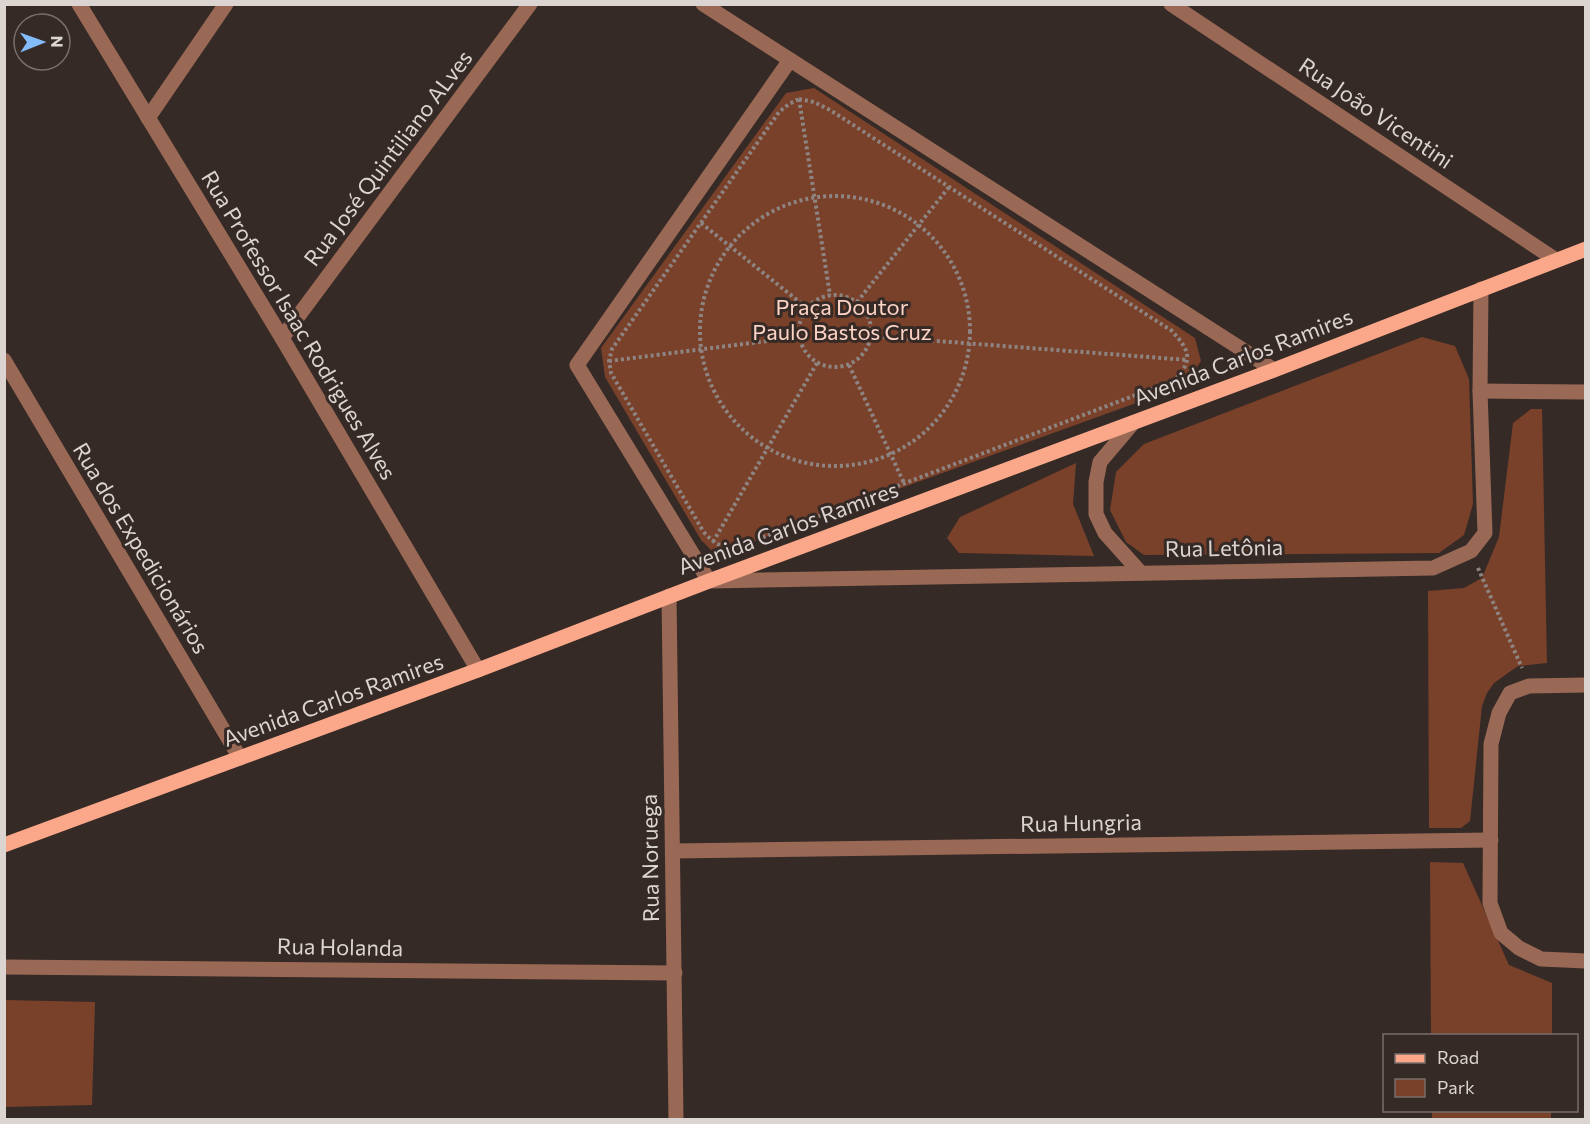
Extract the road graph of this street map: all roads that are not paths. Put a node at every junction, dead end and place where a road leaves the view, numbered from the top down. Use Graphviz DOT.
graph roads {
  1 [pos="79,4"];
  2 [pos="226,4"];
  3 [pos="530,4"];
  4 [pos="703,4"];
  5 [pos="1171,4"];
  6 [pos="789,60"];
  7 [pos="148,118"];
  8 [pos="1586,249"];
  9 [pos="1556,260"];
  10 [pos="1481,290"];
  11 [pos="282,339"];
  12 [pos="4,360"];
  13 [pos="1274,370"];
  14 [pos="1480,391"];
  15 [pos="1586,392"];
  16 [pos="1133,423"];
  17 [pos="1140,572"];
  18 [pos="709,582"];
  19 [pos="669,596"];
  20 [pos="478,670"];
  21 [pos="1586,686"];
  22 [pos="240,758"];
  23 [pos="1491,840"];
  24 [pos="4,845"];
  25 [pos="673,851"];
  26 [pos="1586,961"];
  27 [pos="4,967"];
  28 [pos="675,973"];
  29 [pos="676,1119"];
  1 -- 7 [label="street, Rua Professor Isaac Rodrigues Alves"];
  2 -- 7 [label="street"];
  3 -- 11 [label="street, Rua José Quintiliano ALves"];
  4 -- 6 [label="street"];
  5 -- 9 [label="street, Rua João Vicentini"];
  6 -- 13 [label="street"];
  6 -- 18 [label="street"];
  7 -- 11 [label="street, Rua Professor Isaac Rodrigues Alves"];
  8 -- 9 [label="main road, Avenida Carlos Ramires"];
  9 -- 10 [label="main road, Avenida Carlos Ramires"];
  10 -- 13 [label="main road, Avenida Carlos Ramires"];
  10 -- 14 [label="street"];
  11 -- 20 [label="street, Rua Professor Isaac Rodrigues Alves"];
  12 -- 22 [label="street, Rua dos Expedicionários"];
  13 -- 16 [label="main road, Avenida Carlos Ramires"];
  14 -- 15 [label="street"];
  14 -- 17 [label="street, Rua Letônia"];
  16 -- 17 [label="street"];
  16 -- 18 [label="main road, Avenida Carlos Ramires"];
  17 -- 18 [label="street, Rua Letônia"];
  18 -- 19 [label="main road, Avenida Carlos Ramires"];
  19 -- 20 [label="main road, Avenida Carlos Ramires"];
  19 -- 25 [label="street, Rua Noruega"];
  20 -- 22 [label="main road, Avenida Carlos Ramires"];
  21 -- 23 [label="street"];
  22 -- 24 [label="main road, Avenida Carlos Ramires"];
  23 -- 25 [label="street, Rua Hungria"];
  23 -- 26 [label="street"];
  25 -- 28 [label="street, Rua Noruega"];
  27 -- 28 [label="street, Rua Holanda"];
  28 -- 29 [label="street, Rua Noruega"];
}
